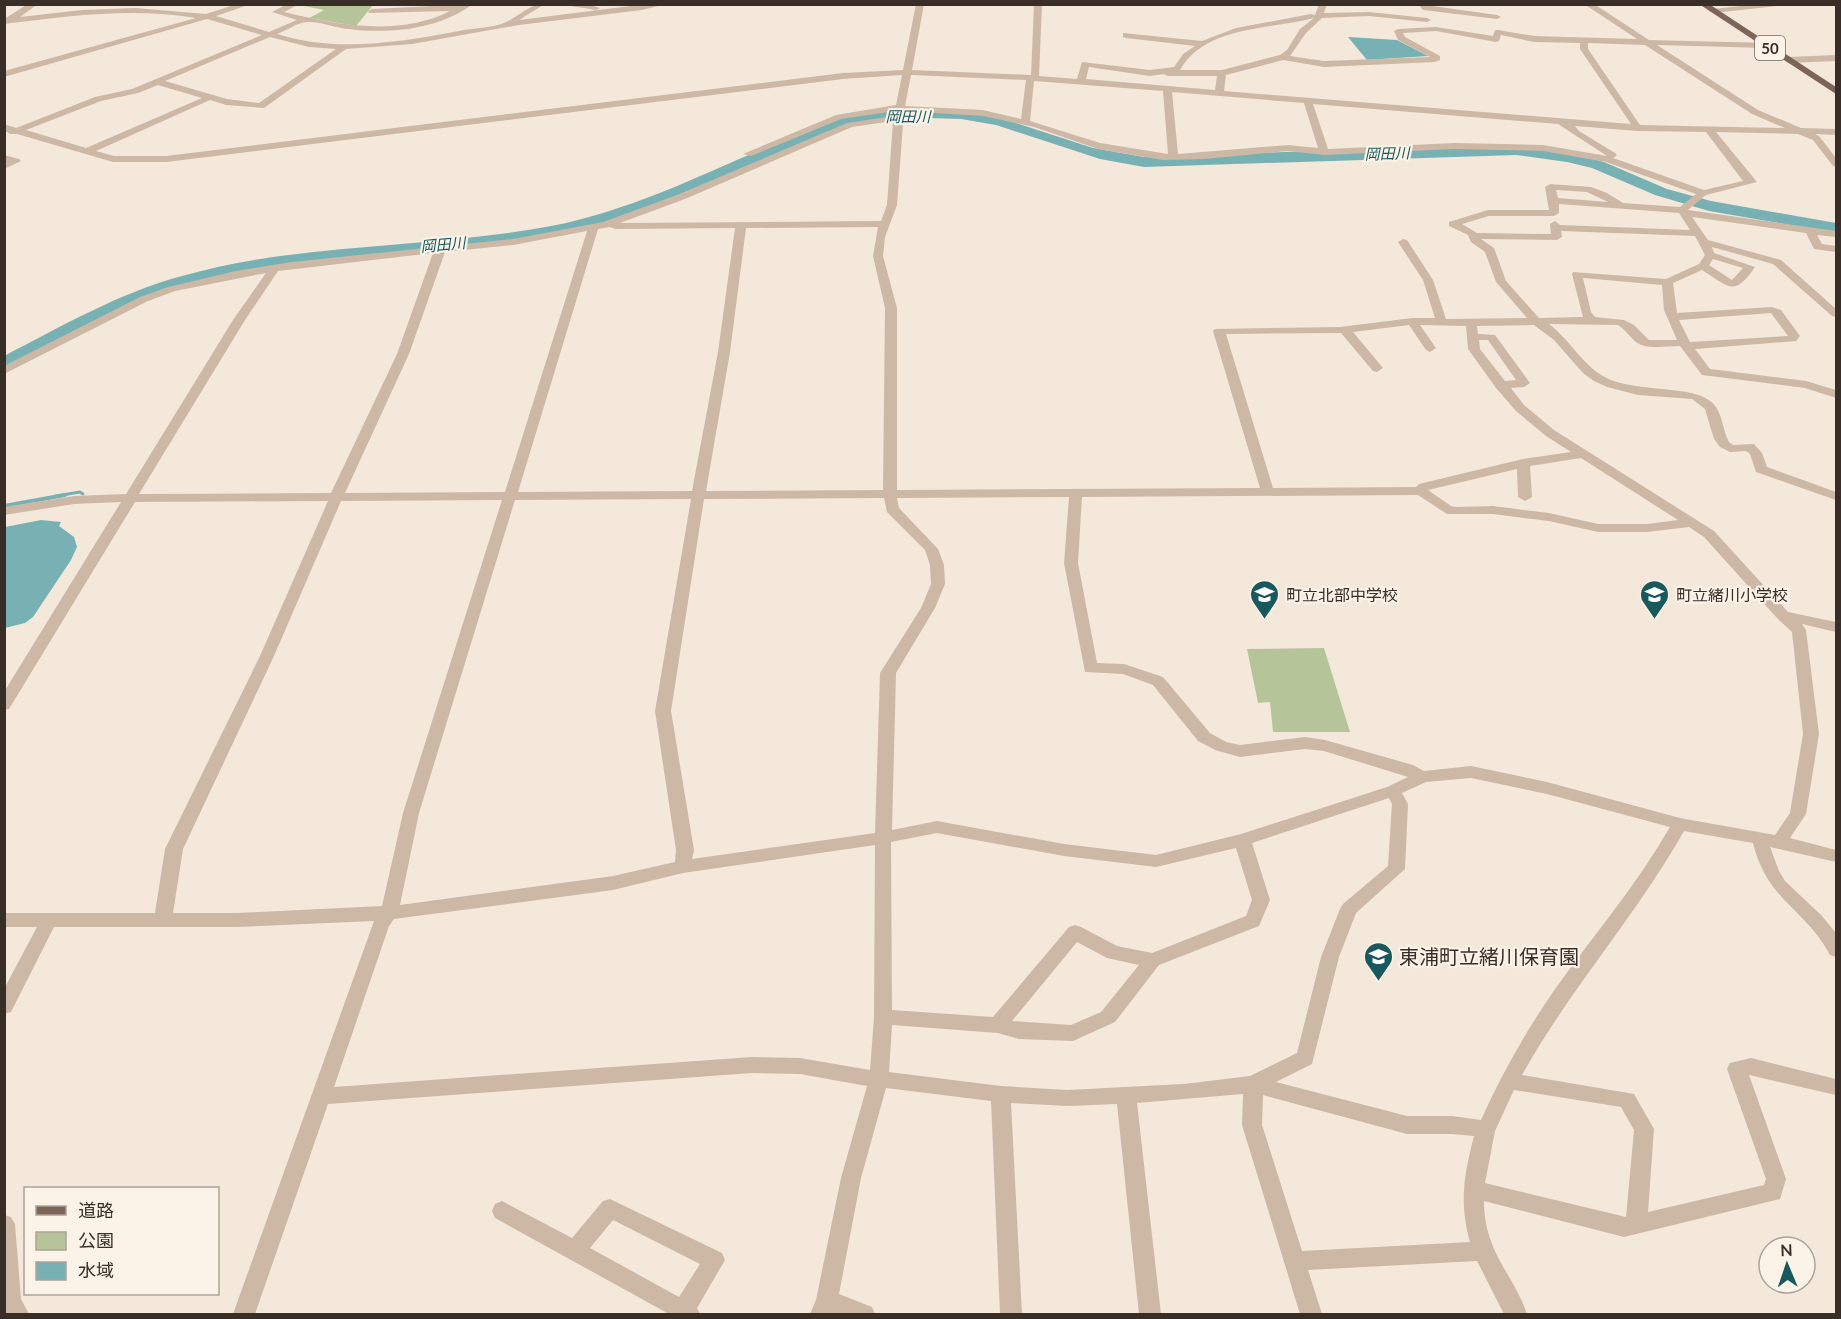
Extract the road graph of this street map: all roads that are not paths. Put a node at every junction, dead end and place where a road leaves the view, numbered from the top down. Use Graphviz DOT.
graph roads {
  1 [pos="34,4"];
  2 [pos="247,4"];
  3 [pos="296,4"];
  4 [pos="541,4"];
  5 [pos="562,4"];
  6 [pos="662,4"];
  7 [pos="920,4"];
  8 [pos="1038,4"];
  9 [pos="1323,4"];
  10 [pos="1378,4"];
  11 [pos="1422,4"];
  12 [pos="1588,4"];
  13 [pos="1703,4"];
  14 [pos="1792,4"];
  15 [pos="466,6"];
  16 [pos="147,8"];
  17 [pos="375,8"];
  18 [pos="1433,9"];
  19 [pos="628,10"];
  20 [pos="1713,11"];
  21 [pos="1372,14"];
  22 [pos="1315,16"];
  23 [pos="210,17"];
  24 [pos="447,18"];
  25 [pos="304,20"];
  26 [pos="6,22"];
  27 [pos="507,25"];
  28 [pos="1434,25"];
  29 [pos="358,28"];
  30 [pos="1498,32"];
  31 [pos="269,33"];
  32 [pos="464,33"];
  33 [pos="1126,35"];
  34 [pos="1584,41"];
  35 [pos="1643,42"];
  36 [pos="1202,44"];
  37 [pos="1766,45"];
  38 [pos="344,47"];
  39 [pos="1283,57"];
  40 [pos="1836,58"];
  41 [pos="1788,60"];
  42 [pos="906,72"];
  43 [pos="1161,73"];
  44 [pos="1222,73"];
  45 [pos="4,74"];
  46 [pos="1032,78"];
  47 [pos="158,82"];
  48 [pos="1081,82"];
  49 [pos="1167,89"];
  50 [pos="1836,91"];
  51 [pos="1219,94"];
  52 [pos="210,97"];
  53 [pos="1308,102"];
  54 [pos="899,113"];
  55 [pos="1025,122"];
  56 [pos="1558,122"];
  57 [pos="4,127"];
  58 [pos="1638,128"];
  59 [pos="16,131"];
  60 [pos="1710,131"];
  61 [pos="1801,132"];
  62 [pos="1836,132"];
  63 [pos="4,135"];
  64 [pos="86,152"];
  65 [pos="1323,152"];
  66 [pos="748,154"];
  67 [pos="1173,157"];
  68 [pos="4,158"];
  69 [pos="1836,164"];
  70 [pos="4,166"];
  71 [pos="1630,166"];
  72 [pos="1699,196"];
  73 [pos="1554,207"];
  74 [pos="1622,207"];
  75 [pos="1684,210"];
  76 [pos="885,225"];
  77 [pos="599,226"];
  78 [pos="741,226"];
  79 [pos="1556,228"];
  80 [pos="1810,231"];
  81 [pos="1836,234"];
  82 [pos="1474,236"];
  83 [pos="1701,237"];
  84 [pos="1403,242"];
  85 [pos="1836,249"];
  86 [pos="440,250"];
  87 [pos="1710,255"];
  88 [pos="1702,266"];
  89 [pos="274,268"];
  90 [pos="1667,282"];
  91 [pos="1836,314"];
  92 [pos="1674,317"];
  93 [pos="1592,320"];
  94 [pos="1412,321"];
  95 [pos="1441,321"];
  96 [pos="1536,322"];
  97 [pos="1471,323"];
  98 [pos="1344,329"];
  99 [pos="1473,337"];
  100 [pos="1684,344"];
  101 [pos="1430,348"];
  102 [pos="1377,368"];
  103 [pos="4,371"];
  104 [pos="1500,386"];
  105 [pos="1836,394"];
  106 [pos="1582,454"];
  107 [pos="1524,464"];
  108 [pos="1421,490"];
  109 [pos="1268,492"];
  110 [pos="1076,494"];
  111 [pos="890,495"];
  112 [pos="698,496"];
  113 [pos="1525,496"];
  114 [pos="1836,496"];
  115 [pos="336,497"];
  116 [pos="508,497"];
  117 [pos="130,498"];
  118 [pos="4,511"];
  119 [pos="1690,523"];
  120 [pos="1782,615"];
  121 [pos="1836,627"];
  122 [pos="4,705"];
  123 [pos="1422,777"];
  124 [pos="1393,790"];
  125 [pos="1680,824"];
  126 [pos="883,837"];
  127 [pos="1760,839"];
  128 [pos="1242,840"];
  129 [pos="1779,842"];
  130 [pos="1836,856"];
  131 [pos="683,867"];
  132 [pos="389,913"];
  133 [pos="163,918"];
  134 [pos="48,919"];
  135 [pos="4,920"];
  136 [pos="1836,950"];
  137 [pos="1152,960"];
  138 [pos="4,1006"];
  139 [pos="883,1017"];
  140 [pos="998,1025"];
  141 [pos="879,1079"];
  142 [pos="1510,1081"];
  143 [pos="1253,1084"];
  144 [pos="1836,1087"];
  145 [pos="1001,1094"];
  146 [pos="322,1096"];
  147 [pos="1125,1096"];
  148 [pos="1485,1130"];
  149 [pos="1473,1189"];
  150 [pos="502,1211"];
  151 [pos="4,1224"];
  152 [pos="1636,1225"];
  153 [pos="575,1251"];
  154 [pos="1482,1251"];
  155 [pos="1293,1261"];
  156 [pos="824,1307"];
  157 [pos="686,1313"];
  158 [pos="18,1314"];
  159 [pos="244,1314"];
  160 [pos="864,1314"];
  161 [pos="1011,1314"];
  162 [pos="1150,1314"];
  163 [pos="1311,1314"];
  164 [pos="1516,1314"];
  1 -- 26 [label="street"];
  2 -- 23 [label="street"];
  3 -- 25 [label="street"];
  4 -- 27 [label="street"];
  5 -- 19 [label="street"];
  6 -- 19 [label="street"];
  7 -- 42 [label="street"];
  8 -- 46 [label="street"];
  9 -- 22 [label="street"];
  10 -- 21 [label="street"];
  11 -- 18 [label="street"];
  12 -- 35 [label="street"];
  13 -- 20 [label="main road, 50"];
  14 -- 20 [label="street"];
  15 -- 17 [label="street"];
  15 -- 24 [label="street"];
  16 -- 23 [label="street"];
  16 -- 26 [label="street"];
  17 -- 29 [label="street"];
  18 -- 28 [label="street"];
  18 -- 30 [label="street"];
  19 -- 27 [label="street"];
  20 -- 37 [label="main road, 50"];
  21 -- 22 [label="street"];
  21 -- 28 [label="street"];
  22 -- 36 [label="street"];
  22 -- 39 [label="street"];
  23 -- 31 [label="street"];
  23 -- 45 [label="street"];
  24 -- 29 [label="street"];
  24 -- 32 [label="street"];
  25 -- 29 [label="street"];
  25 -- 31 [label="street"];
  27 -- 32 [label="street"];
  28 -- 30 [label="street"];
  28 -- 39 [label="street"];
  29 -- 38 [label="street"];
  30 -- 34 [label="street"];
  31 -- 38 [label="street"];
  31 -- 47 [label="street"];
  32 -- 38 [label="street"];
  33 -- 36 [label="street"];
  34 -- 35 [label="street"];
  34 -- 58 [label="street"];
  35 -- 37 [label="street"];
  35 -- 61 [label="street"];
  36 -- 43 [label="street"];
  37 -- 41 [label="main road, 50"];
  38 -- 52 [label="street"];
  39 -- 44 [label="street"];
  40 -- 41 [label="street"];
  41 -- 50 [label="main road, 50"];
  42 -- 46 [label="street"];
  42 -- 54 [label="street"];
  42 -- 64 [label="street"];
  43 -- 44 [label="street"];
  43 -- 48 [label="street"];
  44 -- 51 [label="street"];
  46 -- 48 [label="street"];
  46 -- 55 [label="street"];
  47 -- 52 [label="street"];
  47 -- 59 [label="street"];
  48 -- 49 [label="street"];
  49 -- 51 [label="street"];
  49 -- 67 [label="street"];
  51 -- 53 [label="street"];
  52 -- 64 [label="street"];
  53 -- 56 [label="street"];
  53 -- 65 [label="street"];
  54 -- 55 [label="street"];
  54 -- 66 [label="street"];
  54 -- 76 [label="street"];
  54 -- 77 [label="street"];
  55 -- 67 [label="street"];
  56 -- 58 [label="street"];
  56 -- 71 [label="street"];
  57 -- 59 [label="street"];
  58 -- 60 [label="street"];
  59 -- 63 [label="street"];
  59 -- 64 [label="street"];
  60 -- 61 [label="street"];
  60 -- 72 [label="street"];
  61 -- 62 [label="street"];
  61 -- 69 [label="street"];
  65 -- 67 [label="street"];
  65 -- 71 [label="street"];
  68 -- 70 [label="street"];
  71 -- 72 [label="street"];
  72 -- 75 [label="street"];
  73 -- 74 [label="street"];
  73 -- 74 [label="street"];
  73 -- 79 [label="street"];
  73 -- 82 [label="street"];
  74 -- 75 [label="street"];
  75 -- 80 [label="street"];
  75 -- 83 [label="street"];
  76 -- 78 [label="street"];
  76 -- 111 [label="street"];
  77 -- 78 [label="street"];
  77 -- 86 [label="street"];
  77 -- 116 [label="street"];
  78 -- 112 [label="street"];
  79 -- 82 [label="street"];
  79 -- 83 [label="street"];
  80 -- 81 [label="street"];
  80 -- 85 [label="street"];
  82 -- 96 [label="street"];
  83 -- 87 [label="street"];
  83 -- 91 [label="street"];
  84 -- 95 [label="street"];
  86 -- 89 [label="street"];
  86 -- 115 [label="street"];
  87 -- 88 [label="street"];
  87 -- 88 [label="street"];
  88 -- 90 [label="street"];
  89 -- 103 [label="street"];
  89 -- 117 [label="street"];
  90 -- 92 [label="street"];
  90 -- 93 [label="street"];
  92 -- 100 [label="street"];
  92 -- 100 [label="street"];
  93 -- 96 [label="street"];
  93 -- 100 [label="street"];
  94 -- 95 [label="street"];
  94 -- 98 [label="street"];
  94 -- 101 [label="street"];
  95 -- 97 [label="street"];
  96 -- 97 [label="street"];
  96 -- 114 [label="street"];
  97 -- 99 [label="street"];
  98 -- 102 [label="street"];
  98 -- 109 [label="street"];
  99 -- 104 [label="street"];
  99 -- 104 [label="street"];
  100 -- 105 [label="street"];
  104 -- 106 [label="street"];
  106 -- 107 [label="street"];
  106 -- 119 [label="street"];
  107 -- 108 [label="street"];
  107 -- 113 [label="street"];
  109 -- 110 [label="street"];
  109 -- 119 [label="street"];
  110 -- 111 [label="street"];
  110 -- 123 [label="street"];
  111 -- 112 [label="street"];
  111 -- 126 [label="street"];
  112 -- 116 [label="street"];
  112 -- 131 [label="street"];
  115 -- 116 [label="street"];
  115 -- 117 [label="street"];
  115 -- 133 [label="street"];
  116 -- 132 [label="street"];
  117 -- 118 [label="street"];
  117 -- 122 [label="street"];
  119 -- 120 [label="street"];
  120 -- 121 [label="street"];
  120 -- 129 [label="street"];
  123 -- 124 [label="street"];
  123 -- 125 [label="street"];
  124 -- 128 [label="street"];
  124 -- 143 [label="street"];
  125 -- 127 [label="street"];
  125 -- 142 [label="street"];
  126 -- 128 [label="street"];
  126 -- 131 [label="street"];
  126 -- 139 [label="street"];
  127 -- 129 [label="street"];
  127 -- 136 [label="street"];
  128 -- 137 [label="street"];
  129 -- 130 [label="street"];
  131 -- 132 [label="street"];
  132 -- 133 [label="street"];
  132 -- 146 [label="street"];
  133 -- 134 [label="street"];
  134 -- 135 [label="street"];
  134 -- 138 [label="street"];
  137 -- 140 [label="street"];
  137 -- 140 [label="street"];
  139 -- 140 [label="street"];
  139 -- 141 [label="street"];
  141 -- 145 [label="street"];
  141 -- 146 [label="street"];
  141 -- 156 [label="street"];
  142 -- 148 [label="street"];
  142 -- 152 [label="street"];
  143 -- 147 [label="street"];
  143 -- 148 [label="street"];
  143 -- 155 [label="street"];
  144 -- 152 [label="street"];
  145 -- 147 [label="street"];
  145 -- 161 [label="street"];
  146 -- 159 [label="street"];
  147 -- 162 [label="street"];
  148 -- 149 [label="street"];
  149 -- 152 [label="street"];
  149 -- 154 [label="street"];
  150 -- 153 [label="street"];
  151 -- 158 [label="street"];
  153 -- 157 [label="street"];
  153 -- 157 [label="street"];
  154 -- 155 [label="street"];
  154 -- 164 [label="street"];
  155 -- 163 [label="street"];
  156 -- 160 [label="street"];
}
